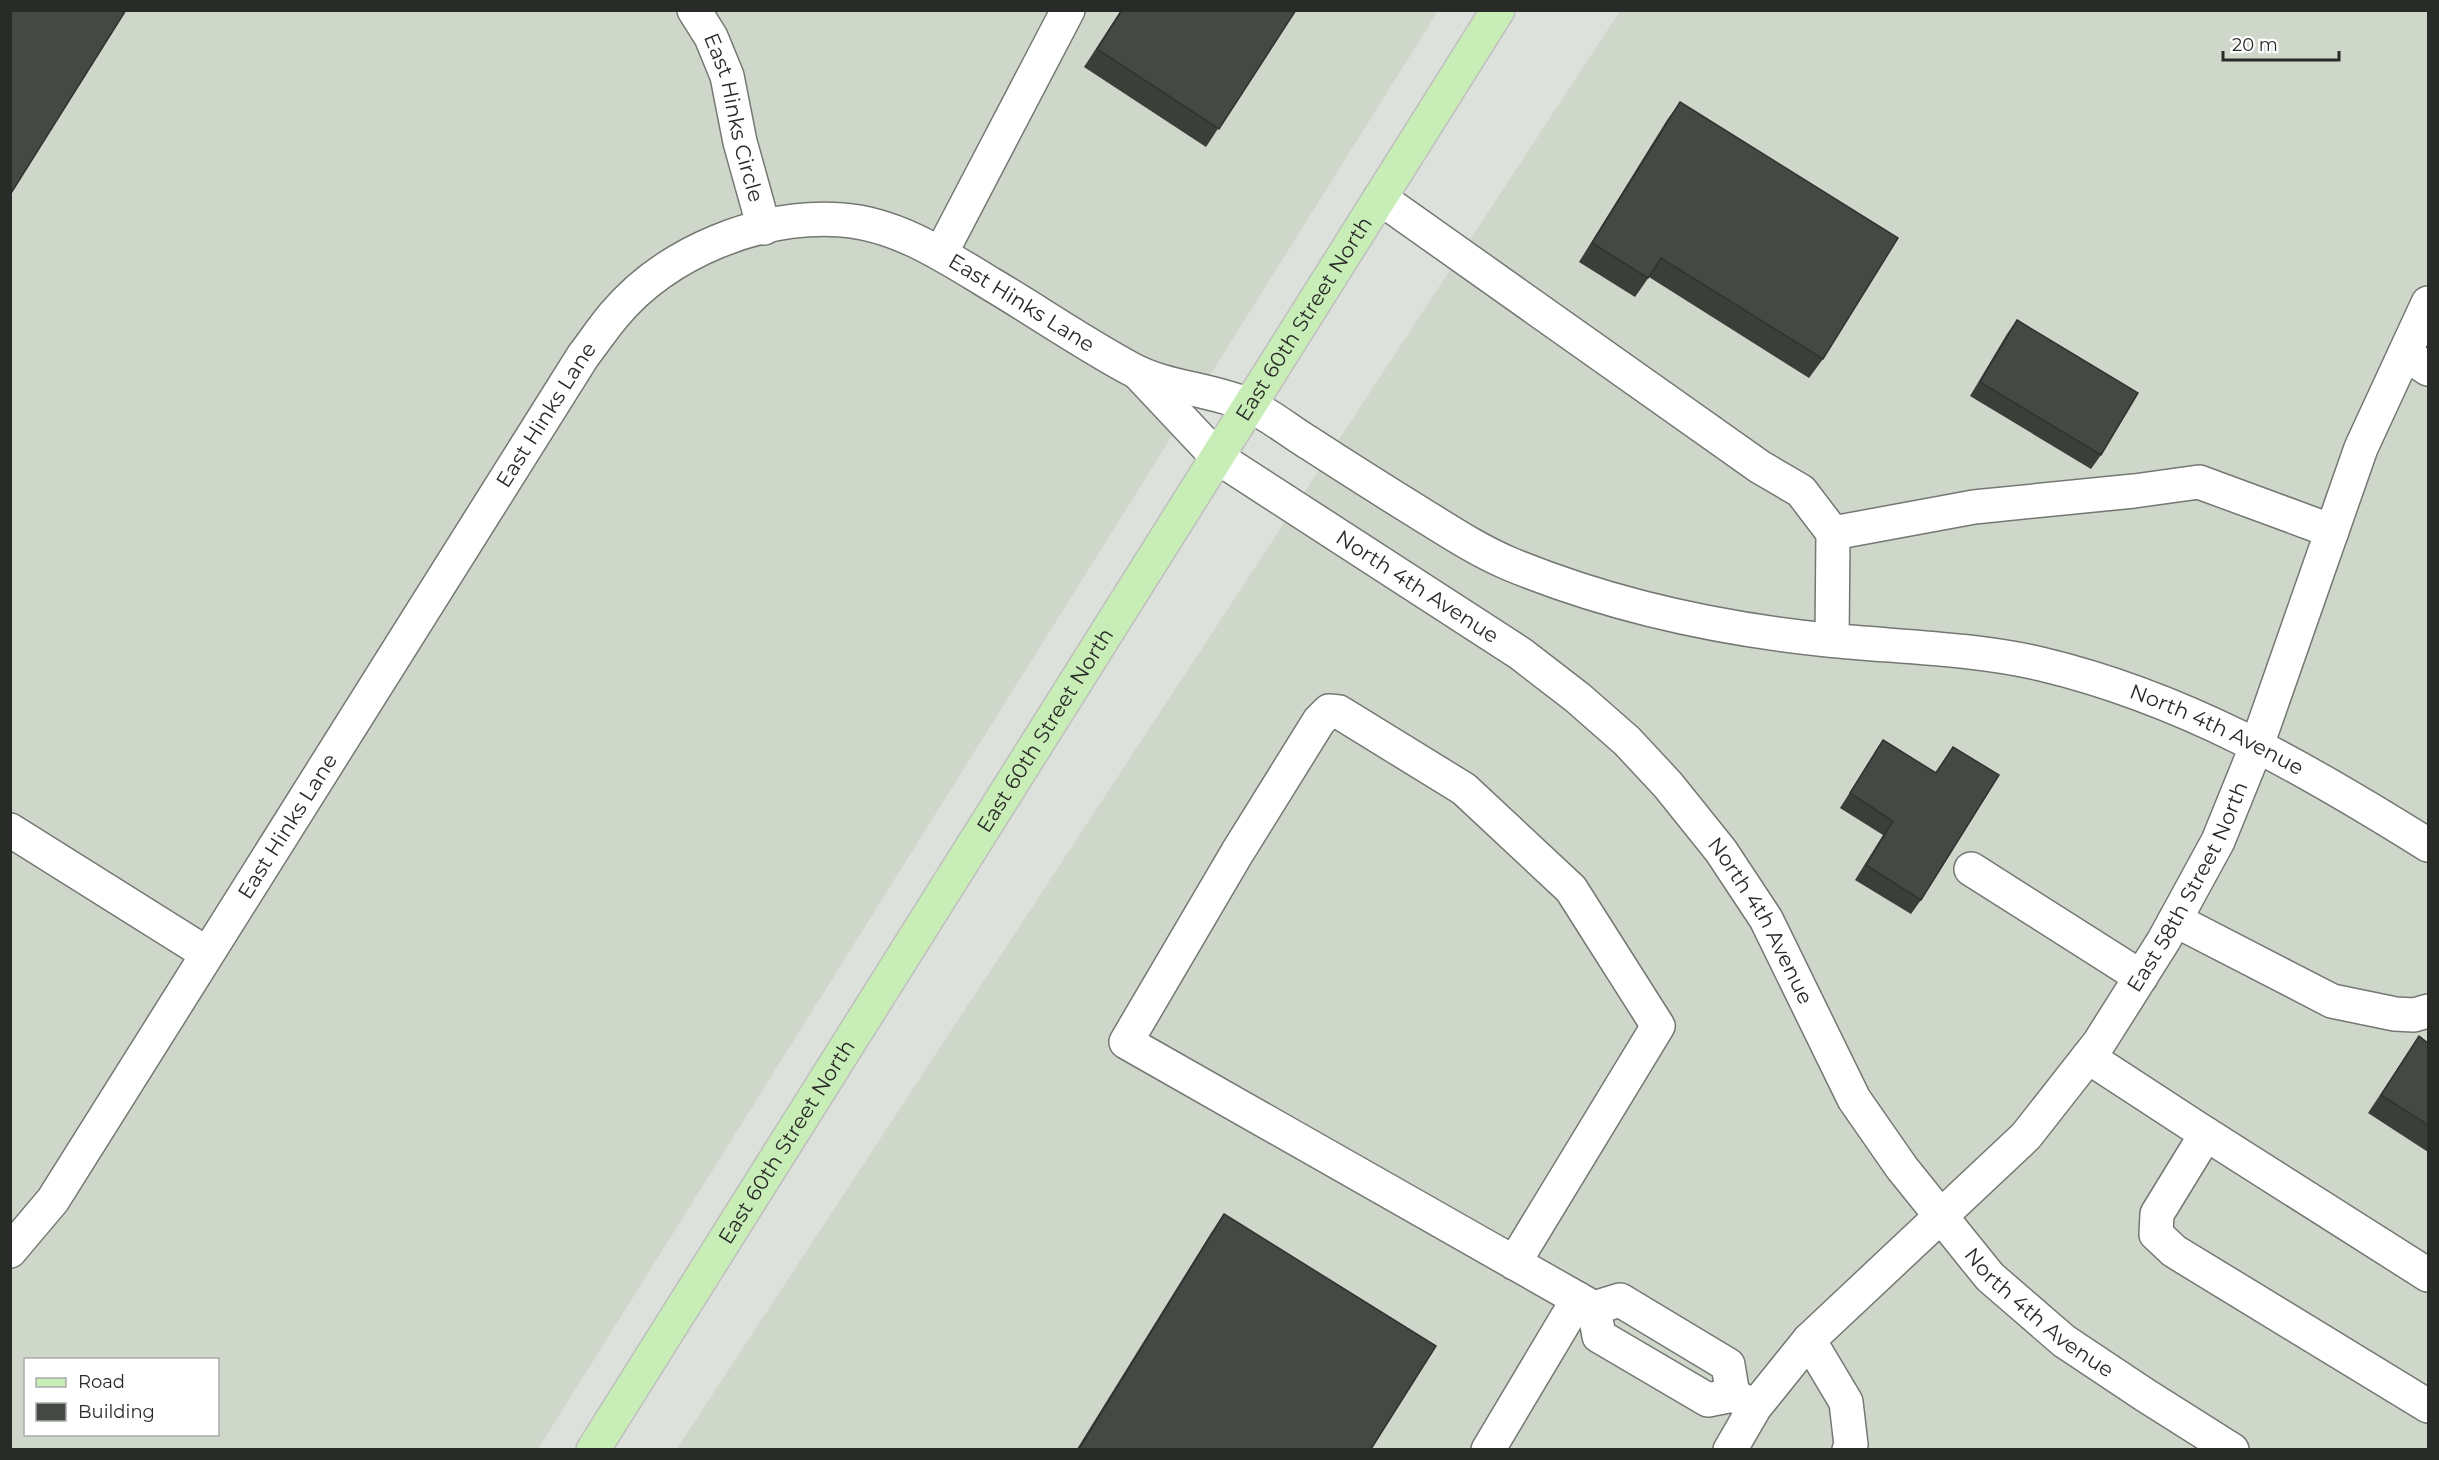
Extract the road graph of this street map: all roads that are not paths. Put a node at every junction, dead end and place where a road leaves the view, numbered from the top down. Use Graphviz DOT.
graph roads {
  1 [pos="694,10"];
  2 [pos="1068,10"];
  3 [pos="1498,10"];
  4 [pos="1380,198"];
  5 [pos="764,228"];
  6 [pos="940,253"];
  7 [pos="2428,303"];
  8 [pos="2417,362"];
  9 [pos="1137,372"];
  10 [pos="1250,406"];
  11 [pos="1217,457"];
  12 [pos="2332,531"];
  13 [pos="1833,533"];
  14 [pos="1832,640"];
  15 [pos="2257,745"];
  16 [pos="10,830"];
  17 [pos="2428,845"];
  18 [pos="1971,869"];
  19 [pos="2175,920"];
  20 [pos="206,953"];
  21 [pos="2141,977"];
  22 [pos="2428,1011"];
  23 [pos="2088,1057"];
  24 [pos="2206,1134"];
  25 [pos="1942,1217"];
  26 [pos="10,1251"];
  27 [pos="1514,1263"];
  28 [pos="2428,1275"];
  29 [pos="1586,1303"];
  30 [pos="1809,1340"];
  31 [pos="1744,1401"];
  32 [pos="2428,1406"];
  33 [pos="2199,1441"];
  34 [pos="593,1449"];
  35 [pos="1488,1449"];
  36 [pos="1730,1449"];
  37 [pos="1849,1449"];
  38 [pos="2232,1449"];
  1 -- 5 [label="street, East Hinks Circle"];
  2 -- 6 [label="street"];
  3 -- 4 [label="main road, East 60th Street North"];
  4 -- 10 [label="main road, East 60th Street North"];
  4 -- 13 [label="street"];
  5 -- 6 [label="street, East Hinks Lane"];
  5 -- 20 [label="street, East Hinks Lane"];
  6 -- 9 [label="street, East Hinks Lane"];
  7 -- 8 [label="street, East 58th Street North"];
  8 -- 12 [label="street, East 58th Street North"];
  9 -- 10 [label="street, East Hinks Lane"];
  9 -- 11 [label="street, East Hinks Lane"];
  10 -- 11 [label="main road, East 60th Street North"];
  10 -- 14 [label="street, North 4th Avenue"];
  11 -- 25 [label="street, North 4th Avenue"];
  11 -- 34 [label="main road, East 60th Street North"];
  12 -- 13 [label="street"];
  12 -- 15 [label="street, East 58th Street North"];
  13 -- 14 [label="street"];
  14 -- 15 [label="street, North 4th Avenue"];
  15 -- 17 [label="street, North 4th Avenue"];
  15 -- 19 [label="street, East 58th Street North"];
  16 -- 20 [label="street"];
  18 -- 21 [label="street"];
  19 -- 21 [label="street, East 58th Street North"];
  19 -- 22 [label="street"];
  20 -- 26 [label="street, East Hinks Lane"];
  21 -- 23 [label="street, East 58th Street North"];
  23 -- 24 [label="street"];
  23 -- 25 [label="street, East 58th Street North"];
  24 -- 28 [label="street"];
  24 -- 32 [label="street"];
  25 -- 30 [label="street, East 58th Street North"];
  25 -- 33 [label="street, North 4th Avenue"];
  27 -- 27 [label="street"];
  27 -- 29 [label="street"];
  29 -- 31 [label="street"];
  29 -- 35 [label="street"];
  30 -- 31 [label="street, East 58th Street North"];
  30 -- 37 [label="street"];
  31 -- 36 [label="street, East 58th Street North"];
  33 -- 38 [label="street, North 4th Avenue"];
}
